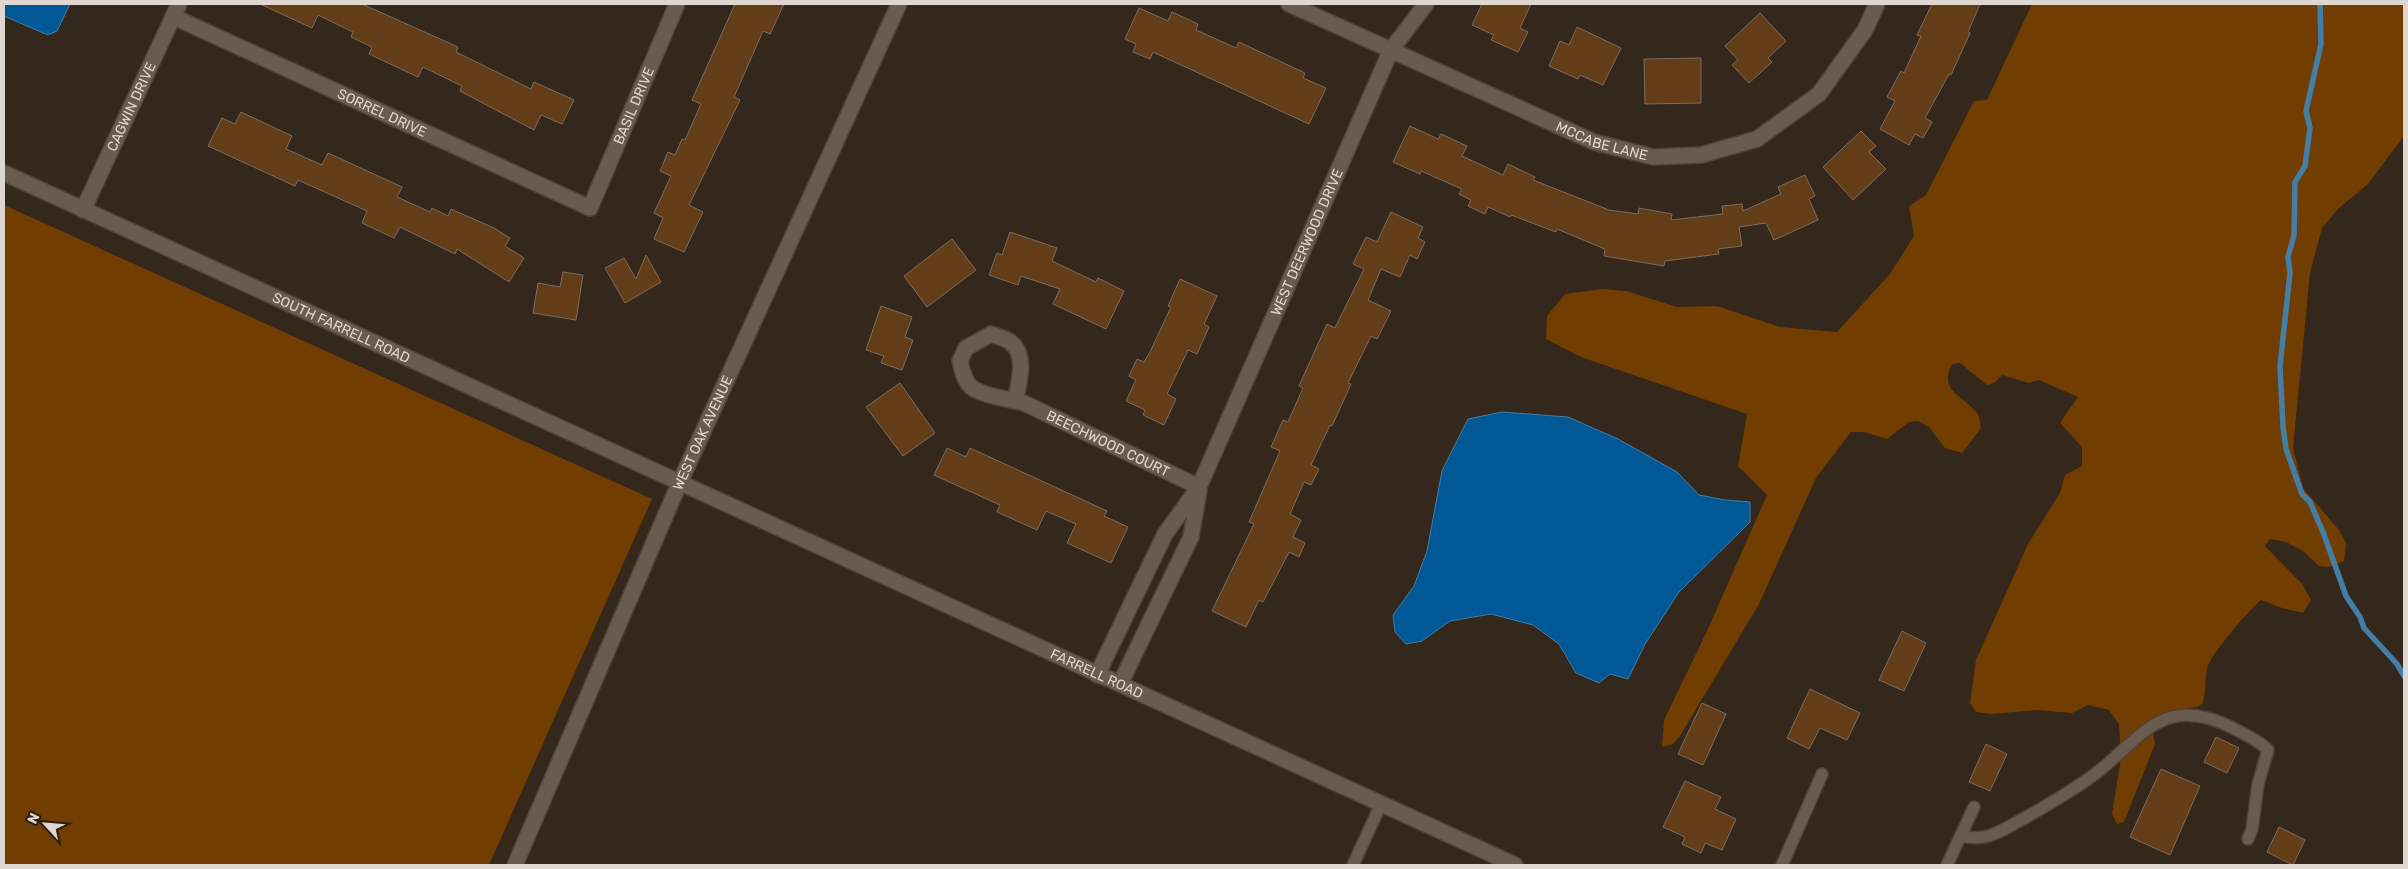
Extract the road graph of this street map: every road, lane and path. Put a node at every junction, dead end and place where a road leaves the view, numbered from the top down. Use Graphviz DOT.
graph roads {
  1 [pos="677,4"];
  2 [pos="899,4"];
  3 [pos="1289,4"];
  4 [pos="1426,4"];
  5 [pos="1877,4"];
  6 [pos="176,10"];
  7 [pos="1391,50"];
  8 [pos="4,173"];
  9 [pos="590,208"];
  10 [pos="83,210"];
  11 [pos="1015,401"];
  12 [pos="679,484"];
  13 [pos="1199,488"];
  14 [pos="1097,675"];
  15 [pos="1120,684"];
  16 [pos="1822,774"];
  17 [pos="1381,804"];
  18 [pos="1974,807"];
  19 [pos="1961,836"];
  20 [pos="2248,839"];
  21 [pos="514,865"];
  22 [pos="1354,865"];
  23 [pos="1515,865"];
  24 [pos="1782,865"];
  25 [pos="1947,865"];
  1 -- 9 [label="street, BASIL DRIVE"];
  2 -- 12 [label="street, WEST OAK AVENUE"];
  3 -- 7 [label="street, MCCABE LANE"];
  4 -- 7 [label="street, WEST DEERWOOD DRIVE"];
  5 -- 7 [label="street, MCCABE LANE"];
  6 -- 9 [label="street, SORREL DRIVE"];
  6 -- 10 [label="street, CAGWIN DRIVE"];
  7 -- 13 [label="street, WEST DEERWOOD DRIVE"];
  8 -- 10 [label="street, SOUTH FARRELL ROAD"];
  10 -- 12 [label="street, SOUTH FARRELL ROAD"];
  11 -- 11 [label="street, BEECHWOOD COURT"];
  11 -- 13 [label="street, BEECHWOOD COURT"];
  12 -- 14 [label="street, FARRELL ROAD"];
  12 -- 21 [label="street, WEST OAK AVENUE"];
  13 -- 14 [label="street, WEST DEERWOOD DRIVE"];
  13 -- 15 [label="street, WEST DEERWOOD DRIVE"];
  14 -- 15 [label="street, FARRELL ROAD"];
  15 -- 17 [label="street, FARRELL ROAD"];
  16 -- 24 [label="lane"];
  17 -- 22 [label="lane"];
  17 -- 23 [label="street, FARRELL ROAD"];
  18 -- 19 [label="lane"];
  19 -- 20 [label="lane"];
  19 -- 25 [label="lane"];
}
